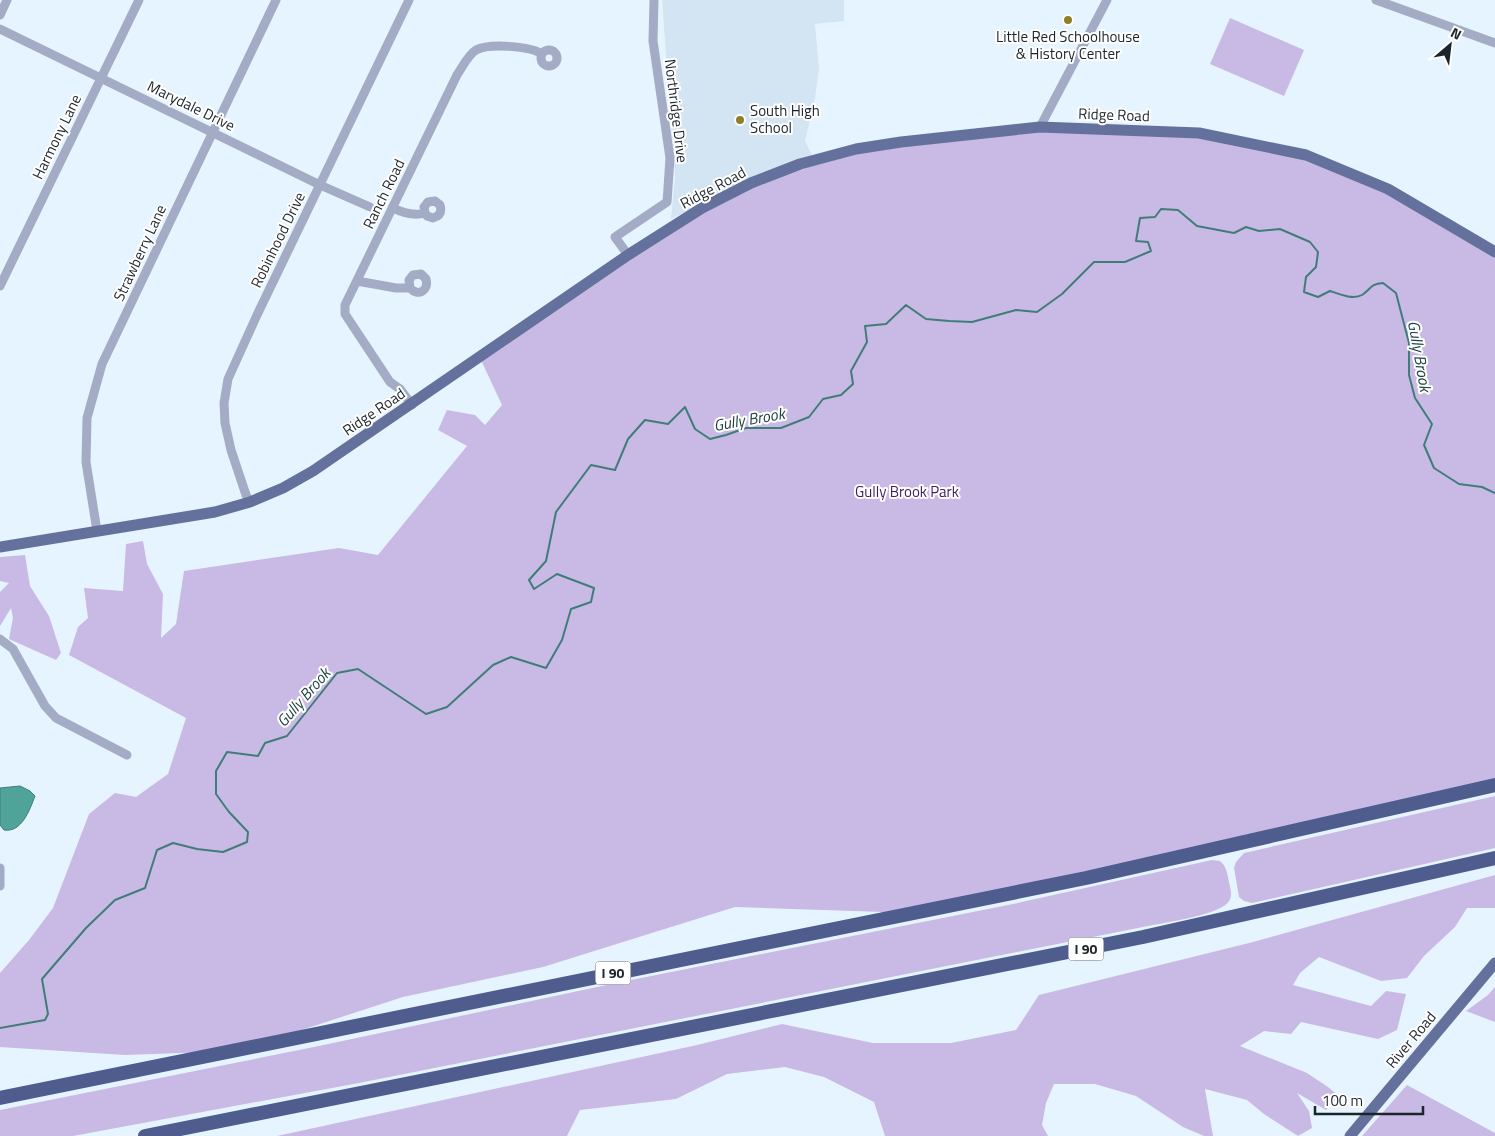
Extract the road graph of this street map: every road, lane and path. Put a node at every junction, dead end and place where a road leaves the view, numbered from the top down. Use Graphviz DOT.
graph roads {
  1 [pos="7,0"];
  2 [pos="139,0"];
  3 [pos="276,0"];
  4 [pos="409,0"];
  5 [pos="654,0"];
  6 [pos="1107,0"];
  7 [pos="1376,0"];
  8 [pos="0,15"];
  9 [pos="0,29"];
  10 [pos="1495,42"];
  11 [pos="542,54"];
  12 [pos="101,78"];
  13 [pos="1040,127"];
  14 [pos="212,131"];
  15 [pos="320,185"];
  16 [pos="370,207"];
  17 [pos="393,208"];
  18 [pos="425,213"];
  19 [pos="1495,252"];
  20 [pos="628,255"];
  21 [pos="357,281"];
  22 [pos="0,286"];
  23 [pos="410,288"];
  24 [pos="412,404"];
  25 [pos="250,502"];
  26 [pos="97,531"];
  27 [pos="0,547"];
  28 [pos="0,639"];
  29 [pos="127,755"];
  30 [pos="1495,785"];
  31 [pos="1495,858"];
  32 [pos="0,868"];
  33 [pos="0,886"];
  34 [pos="1495,963"];
  35 [pos="0,1098"];
  36 [pos="145,1136"];
  37 [pos="1350,1136"];
  1 -- 8 [label="street"];
  2 -- 12 [label="street, Harmony Lane"];
  3 -- 14 [label="street, Strawberry Lane"];
  4 -- 15 [label="street, Robinhood Drive"];
  5 -- 20 [label="street, Northridge Drive"];
  6 -- 13 [label="street"];
  7 -- 10 [label="street"];
  9 -- 12 [label="street, Marydale Drive"];
  11 -- 17 [label="street, Ranch Road"];
  12 -- 14 [label="street, Marydale Drive"];
  12 -- 22 [label="street, Harmony Lane"];
  13 -- 19 [label="main road, Ridge Road"];
  13 -- 20 [label="main road, Ridge Road"];
  14 -- 15 [label="street, Marydale Drive"];
  14 -- 26 [label="street, Strawberry Lane"];
  15 -- 16 [label="street, Marydale Drive"];
  15 -- 25 [label="street, Robinhood Drive"];
  17 -- 18 [label="street"];
  17 -- 21 [label="street, Ranch Road"];
  20 -- 24 [label="main road, Ridge Road"];
  21 -- 23 [label="street"];
  21 -- 24 [label="street, Ranch Road"];
  24 -- 25 [label="main road, Ridge Road"];
  25 -- 26 [label="main road, Ridge Road"];
  26 -- 27 [label="main road, Ridge Road"];
  28 -- 29 [label="street"];
  30 -- 35 [label="highway, I 90"];
  31 -- 36 [label="highway, I 90"];
  32 -- 33 [label="street"];
  34 -- 37 [label="main road, River Road"];
}
